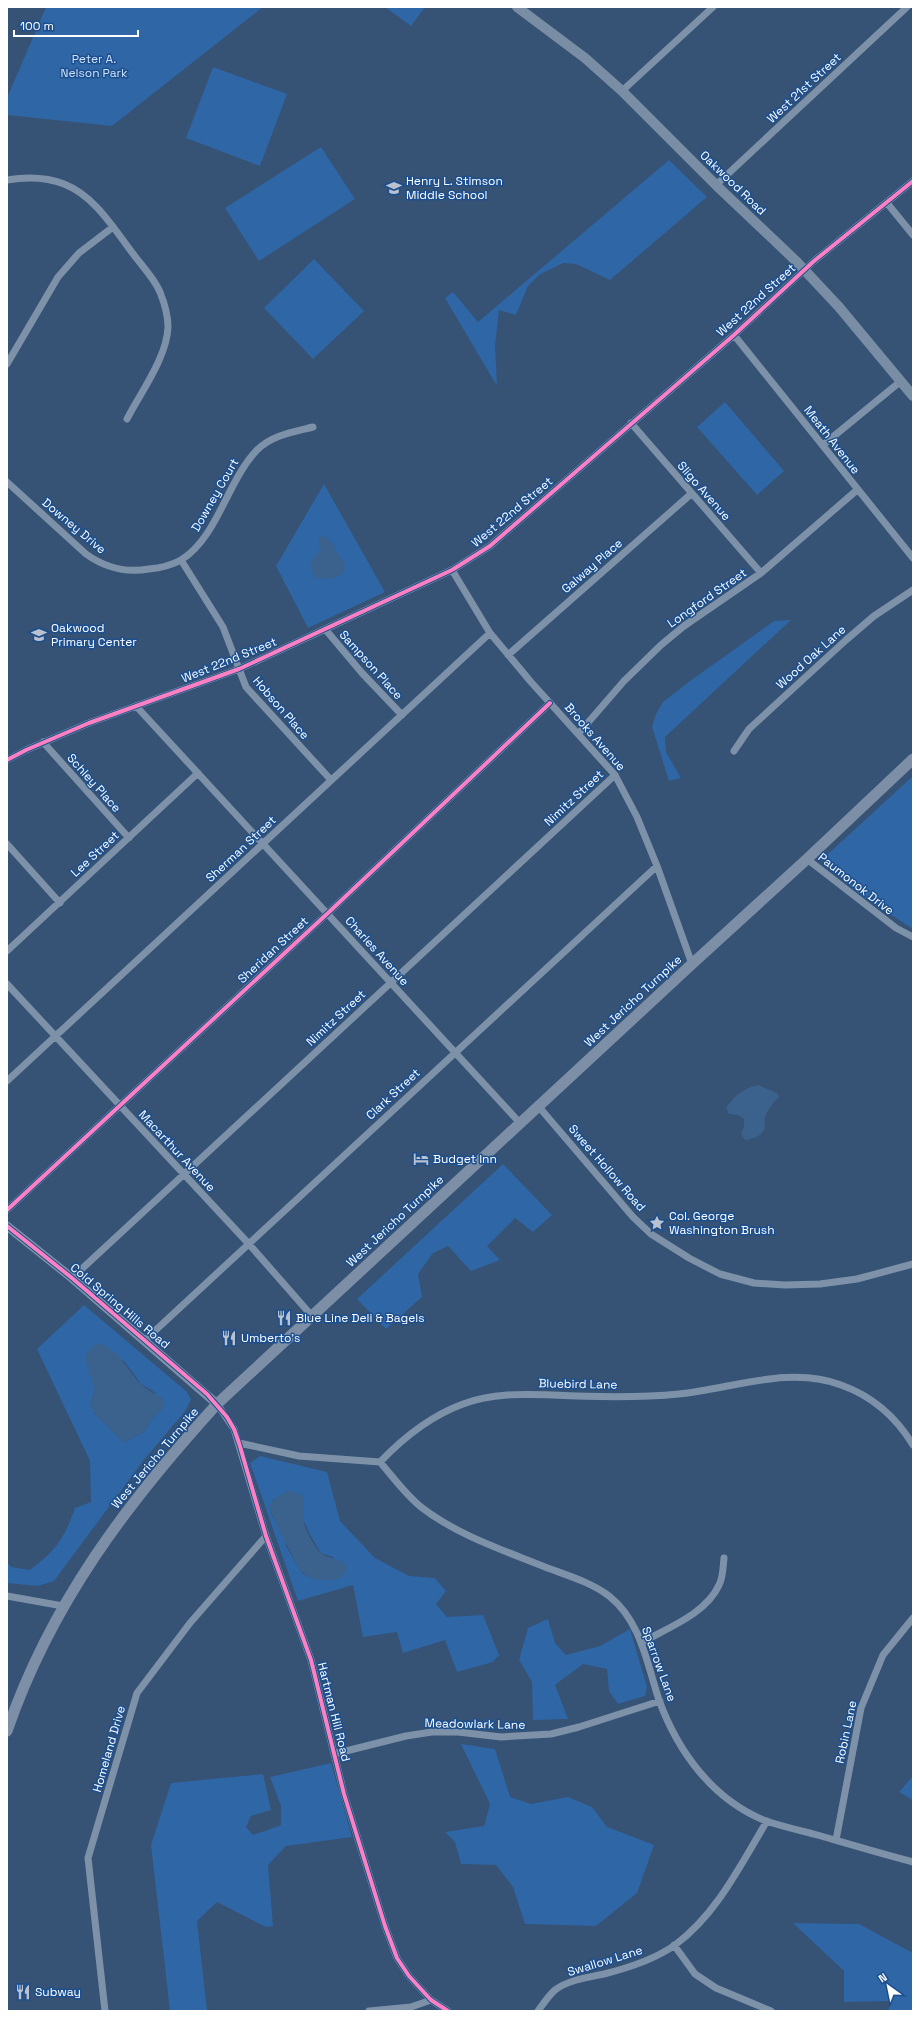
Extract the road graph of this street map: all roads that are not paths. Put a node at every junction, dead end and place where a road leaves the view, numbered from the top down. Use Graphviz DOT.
graph roads {
  1 [pos="517,7"];
  2 [pos="713,7"];
  3 [pos="908,7"];
  4 [pos="622,91"];
  5 [pos="7,180"];
  6 [pos="913,181"];
  7 [pos="716,185"];
  8 [pos="887,203"];
  9 [pos="112,227"];
  10 [pos="913,235"];
  11 [pos="804,270"];
  12 [pos="734,335"];
  13 [pos="7,364"];
  14 [pos="901,381"];
  15 [pos="913,396"];
  16 [pos="127,418"];
  17 [pos="631,423"];
  18 [pos="312,427"];
  19 [pos="823,445"];
  20 [pos="7,482"];
  21 [pos="857,490"];
  22 [pos="691,494"];
  23 [pos="913,558"];
  24 [pos="181,560"];
  25 [pos="452,570"];
  26 [pos="761,573"];
  27 [pos="913,590"];
  28 [pos="325,629"];
  29 [pos="490,633"];
  30 [pos="508,655"];
  31 [pos="239,669"];
  32 [pos="550,703"];
  33 [pos="136,706"];
  34 [pos="402,716"];
  35 [pos="579,733"];
  36 [pos="43,742"];
  37 [pos="734,751"];
  38 [pos="913,759"];
  39 [pos="7,760"];
  40 [pos="198,773"];
  41 [pos="615,775"];
  42 [pos="331,780"];
  43 [pos="129,838"];
  44 [pos="7,844"];
  45 [pos="263,844"];
  46 [pos="807,859"];
  47 [pos="657,866"];
  48 [pos="60,903"];
  49 [pos="328,913"];
  50 [pos="913,937"];
  51 [pos="7,950"];
  52 [pos="692,964"];
  53 [pos="391,982"];
  54 [pos="7,984"];
  55 [pos="56,1036"];
  56 [pos="455,1052"];
  57 [pos="7,1081"];
  58 [pos="119,1106"];
  59 [pos="538,1107"];
  60 [pos="520,1123"];
  61 [pos="184,1174"];
  62 [pos="7,1210"];
  63 [pos="7,1226"];
  64 [pos="248,1243"];
  65 [pos="913,1264"];
  66 [pos="72,1278"];
  67 [pos="312,1316"];
  68 [pos="144,1340"];
  69 [pos="217,1404"];
  70 [pos="239,1443"];
  71 [pos="913,1446"];
  72 [pos="380,1462"];
  73 [pos="266,1536"];
  74 [pos="724,1558"];
  75 [pos="7,1596"];
  76 [pos="63,1606"];
  77 [pos="913,1618"];
  78 [pos="641,1643"];
  79 [pos="660,1701"];
  80 [pos="7,1731"];
  81 [pos="334,1754"];
  82 [pos="766,1821"];
  83 [pos="836,1840"];
  84 [pos="913,1862"];
  85 [pos="674,1945"];
  86 [pos="431,2000"];
  87 [pos="411,2009"];
  88 [pos="106,2011"];
  89 [pos="369,2011"];
  90 [pos="448,2011"];
  91 [pos="538,2011"];
  92 [pos="771,2011"];
  1 -- 4 [label="main road, Oakwood Road"];
  2 -- 4 [label="street"];
  3 -- 7 [label="street, West 21st Street"];
  4 -- 7 [label="main road, Oakwood Road"];
  5 -- 9 [label="street"];
  6 -- 8 [label="street, West 22nd Street"];
  7 -- 11 [label="main road, Oakwood Road"];
  8 -- 10 [label="street"];
  8 -- 11 [label="street, West 22nd Street"];
  9 -- 13 [label="street"];
  9 -- 16 [label="street"];
  11 -- 12 [label="street, West 22nd Street"];
  11 -- 14 [label="main road, Oakwood Road"];
  12 -- 17 [label="street, West 22nd Street"];
  12 -- 19 [label="street, Meath Avenue"];
  14 -- 15 [label="main road, Oakwood Road"];
  14 -- 19 [label="street"];
  17 -- 22 [label="street, Sligo Avenue"];
  17 -- 25 [label="street, West 22nd Street"];
  18 -- 24 [label="street, Downey Court"];
  19 -- 21 [label="street, Meath Avenue"];
  20 -- 24 [label="street, Downey Drive"];
  21 -- 23 [label="street, Meath Avenue"];
  21 -- 26 [label="street, Longford Street"];
  22 -- 26 [label="street, Sligo Avenue"];
  22 -- 30 [label="street, Galway Place"];
  24 -- 31 [label="street, Hobson Place"];
  25 -- 28 [label="street, West 22nd Street"];
  25 -- 29 [label="street, Brooks Avenue"];
  26 -- 35 [label="street, Longford Street"];
  27 -- 37 [label="street, Wood Oak Lane"];
  28 -- 31 [label="street, West 22nd Street"];
  28 -- 34 [label="street, Sampson Place"];
  29 -- 30 [label="street, Brooks Avenue"];
  29 -- 34 [label="street, Sherman Street"];
  30 -- 32 [label="street, Brooks Avenue"];
  31 -- 33 [label="street, West 22nd Street"];
  31 -- 42 [label="street, Hobson Place"];
  32 -- 35 [label="street, Brooks Avenue"];
  32 -- 49 [label="street, Sheridan Street"];
  33 -- 36 [label="street, West 22nd Street"];
  33 -- 40 [label="street, Charles Avenue"];
  34 -- 42 [label="street, Sherman Street"];
  35 -- 41 [label="street, Brooks Avenue"];
  36 -- 39 [label="street, West 22nd Street"];
  36 -- 43 [label="street, Schley Place"];
  38 -- 46 [label="main road, West Jericho Turnpike"];
  40 -- 43 [label="street, Lee Street"];
  40 -- 45 [label="street, Charles Avenue"];
  41 -- 47 [label="street, Brooks Avenue"];
  41 -- 53 [label="street, Nimitz Street"];
  42 -- 45 [label="street, Sherman Street"];
  43 -- 48 [label="street, Lee Street"];
  44 -- 48 [label="street"];
  45 -- 49 [label="street, Charles Avenue"];
  45 -- 55 [label="street, Sherman Street"];
  46 -- 50 [label="street, Paumonok Drive"];
  46 -- 52 [label="main road, West Jericho Turnpike"];
  47 -- 52 [label="street, Brooks Avenue"];
  47 -- 56 [label="street, Clark Street"];
  48 -- 51 [label="street, Lee Street"];
  49 -- 53 [label="street, Charles Avenue"];
  49 -- 58 [label="street, Sheridan Street"];
  52 -- 59 [label="main road, West Jericho Turnpike"];
  53 -- 56 [label="street, Charles Avenue"];
  53 -- 61 [label="street, Nimitz Street"];
  54 -- 55 [label="street, Macarthur Avenue"];
  55 -- 57 [label="street, Sherman Street"];
  55 -- 58 [label="street, Macarthur Avenue"];
  56 -- 60 [label="street, Charles Avenue"];
  56 -- 64 [label="street, Clark Street"];
  58 -- 61 [label="street, Macarthur Avenue"];
  58 -- 62 [label="street, Sheridan Street"];
  59 -- 60 [label="main road, West Jericho Turnpike"];
  59 -- 65 [label="street, Sweet Hollow Road"];
  60 -- 67 [label="main road, West Jericho Turnpike"];
  61 -- 64 [label="street, Macarthur Avenue"];
  61 -- 66 [label="street, Nimitz Street"];
  63 -- 66 [label="street, Cold Spring Hills Road"];
  64 -- 67 [label="street, Macarthur Avenue"];
  64 -- 68 [label="street, Clark Street"];
  66 -- 68 [label="street, Cold Spring Hills Road"];
  67 -- 69 [label="main road, West Jericho Turnpike"];
  68 -- 69 [label="street, Cold Spring Hills Road"];
  69 -- 70 [label="street, Hartman Hill Road"];
  69 -- 76 [label="main road, West Jericho Turnpike"];
  70 -- 72 [label="street"];
  70 -- 73 [label="street, Hartman Hill Road"];
  71 -- 72 [label="street, Bluebird Lane"];
  72 -- 78 [label="street, Sparrow Lane"];
  73 -- 81 [label="street, Hartman Hill Road"];
  73 -- 88 [label="street, Homeland Drive"];
  74 -- 78 [label="street"];
  75 -- 76 [label="street"];
  76 -- 80 [label="main road, West Jericho Turnpike"];
  77 -- 83 [label="street, Robin Lane"];
  78 -- 79 [label="street, Sparrow Lane"];
  79 -- 81 [label="street, Meadowlark Lane"];
  79 -- 82 [label="street, Sparrow Lane"];
  81 -- 86 [label="street, Hartman Hill Road"];
  82 -- 83 [label="street, Sparrow Lane"];
  82 -- 85 [label="street, Swallow Lane"];
  83 -- 84 [label="street, Sparrow Lane"];
  85 -- 91 [label="street, Swallow Lane"];
  85 -- 92 [label="street"];
  86 -- 87 [label="street"];
  86 -- 90 [label="street, Hartman Hill Road"];
  87 -- 89 [label="street"];
}
